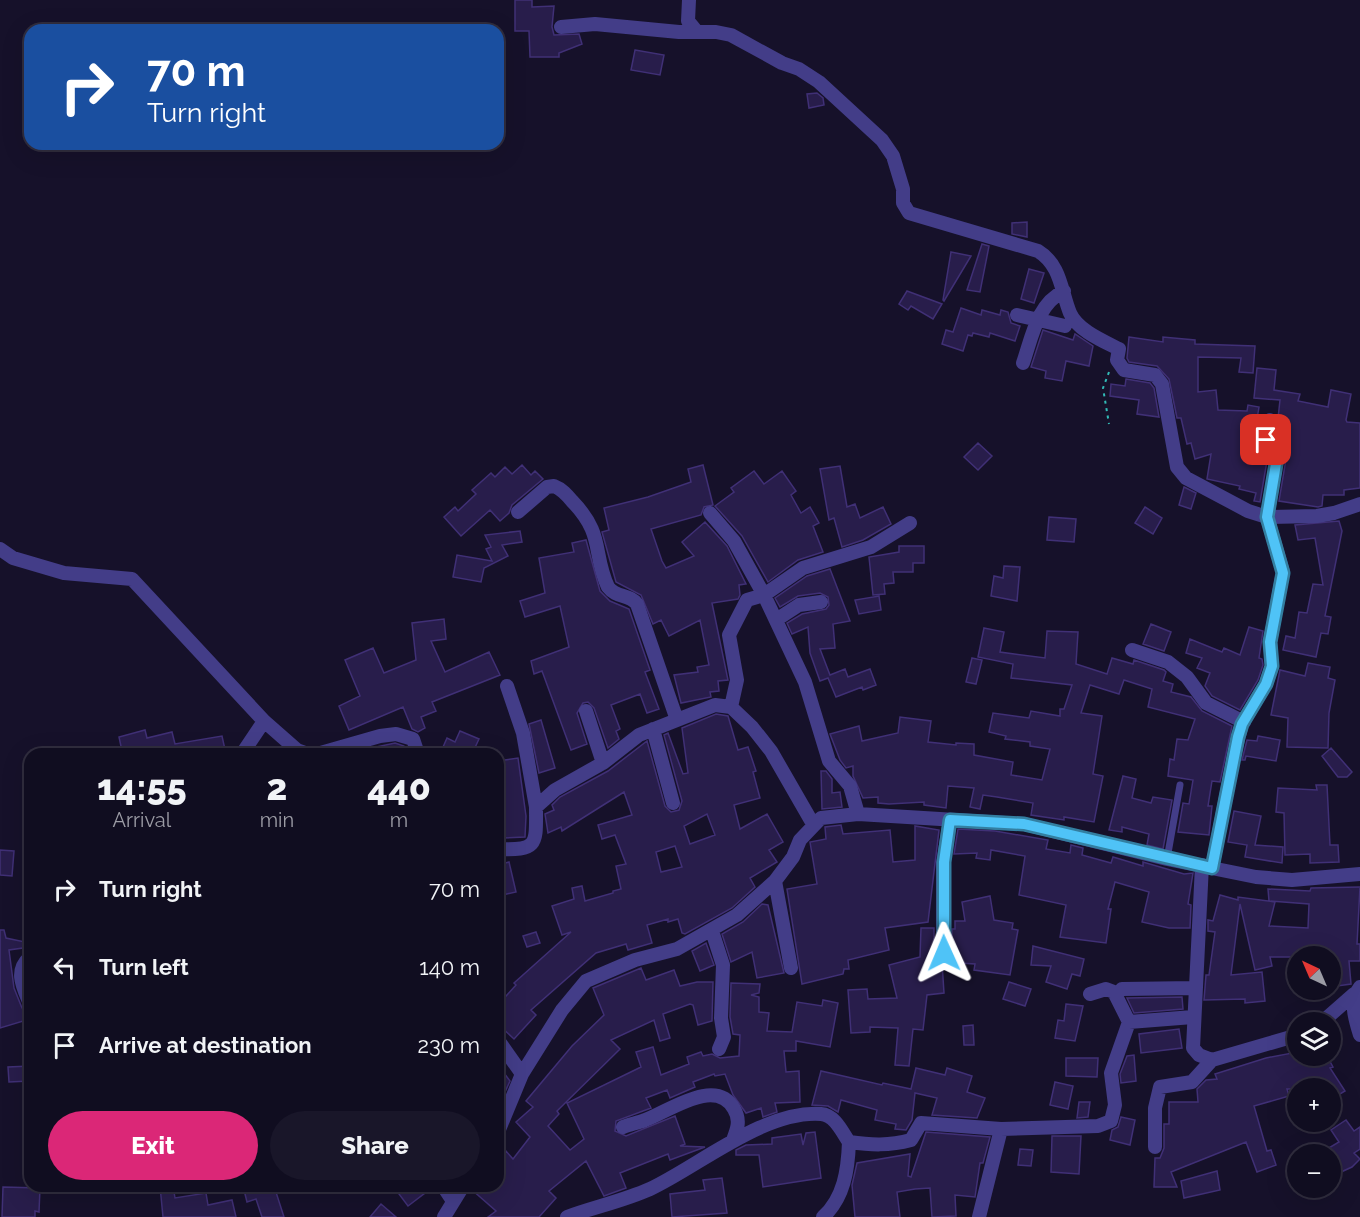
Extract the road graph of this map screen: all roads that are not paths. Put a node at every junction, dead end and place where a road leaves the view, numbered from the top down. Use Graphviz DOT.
graph roads {
  1 [pos="689,0"];
  2 [pos="561,27"];
  3 [pos="697,32"];
  4 [pos="1064,291"];
  5 [pos="1017,315"];
  6 [pos="1038,318"];
  7 [pos="1065,326"];
  8 [pos="1023,363"];
  9 [pos="1270,420"];
  10 [pos="1360,504"];
  11 [pos="518,512"];
  12 [pos="710,513"];
  13 [pos="1267,517"];
  14 [pos="910,523"];
  15 [pos="0,549"];
  16 [pos="764,595"];
  17 [pos="821,602"];
  18 [pos="776,620"];
  19 [pos="1132,650"];
  20 [pos="507,686"];
  21 [pos="731,707"];
  22 [pos="586,711"];
  23 [pos="677,720"];
  24 [pos="264,721"];
  25 [pos="1244,722"];
  26 [pos="653,729"];
  27 [pos="246,748"];
  28 [pos="295,748"];
  29 [pos="340,748"];
  30 [pos="416,748"];
  31 [pos="603,763"];
  32 [pos="1180,785"];
  33 [pos="673,803"];
  34 [pos="536,807"];
  35 [pos="858,814"];
  36 [pos="950,820"];
  37 [pos="813,824"];
  38 [pos="504,849"];
  39 [pos="1167,859"];
  40 [pos="1207,866"];
  41 [pos="1360,874"];
  42 [pos="775,881"];
  43 [pos="712,931"];
  44 [pos="944,953"];
  45 [pos="24,962"];
  46 [pos="791,968"];
  47 [pos="24,984"];
  48 [pos="1195,988"];
  49 [pos="1122,989"];
  50 [pos="1357,990"];
  51 [pos="1090,994"];
  52 [pos="1333,1012"];
  53 [pos="1193,1017"];
  54 [pos="1130,1022"];
  55 [pos="1360,1035"];
  56 [pos="1287,1038"];
  57 [pos="504,1048"];
  58 [pos="719,1049"];
  59 [pos="1212,1060"];
  60 [pos="522,1074"];
  61 [pos="504,1118"];
  62 [pos="623,1127"];
  63 [pos="1001,1129"];
  64 [pos="732,1140"];
  65 [pos="849,1142"];
  66 [pos="1155,1147"];
  67 [pos="447,1192"];
  68 [pos="459,1192"];
  69 [pos="453,1201"];
  70 [pos="444,1217"];
  71 [pos="567,1217"];
  72 [pos="823,1217"];
  73 [pos="979,1217"];
  1 -- 3 [label="street"];
  2 -- 3 [label="street"];
  3 -- 4 [label="street"];
  4 -- 6 [label="street"];
  4 -- 13 [label="street"];
  5 -- 6 [label="street"];
  6 -- 7 [label="street"];
  6 -- 8 [label="street"];
  9 -- 13 [label="street"];
  10 -- 13 [label="street"];
  11 -- 23 [label="street"];
  12 -- 16 [label="street"];
  13 -- 25 [label="street"];
  14 -- 16 [label="street"];
  15 -- 24 [label="street"];
  16 -- 18 [label="street"];
  16 -- 21 [label="street"];
  17 -- 18 [label="street"];
  18 -- 35 [label="street"];
  19 -- 25 [label="street"];
  20 -- 34 [label="street"];
  21 -- 23 [label="street"];
  21 -- 37 [label="street"];
  22 -- 31 [label="street"];
  23 -- 26 [label="street"];
  24 -- 27 [label="street"];
  24 -- 28 [label="street"];
  25 -- 40 [label="street"];
  26 -- 31 [label="street"];
  26 -- 33 [label="street"];
  29 -- 30 [label="street"];
  31 -- 34 [label="street"];
  32 -- 39 [label="lane"];
  34 -- 38 [label="street"];
  35 -- 36 [label="street"];
  35 -- 37 [label="street"];
  36 -- 39 [label="street"];
  36 -- 44 [label="street"];
  37 -- 42 [label="street"];
  39 -- 40 [label="street"];
  40 -- 41 [label="street"];
  40 -- 48 [label="street"];
  42 -- 43 [label="street"];
  42 -- 46 [label="street"];
  43 -- 58 [label="street"];
  43 -- 60 [label="street"];
  45 -- 47 [label="street"];
  48 -- 49 [label="street"];
  48 -- 53 [label="street"];
  50 -- 52 [label="street"];
  50 -- 55 [label="street"];
  51 -- 54 [label="street"];
  53 -- 54 [label="street"];
  53 -- 59 [label="street"];
  54 -- 63 [label="street"];
  56 -- 59 [label="street"];
  57 -- 60 [label="street"];
  59 -- 66 [label="street"];
  60 -- 61 [label="street"];
  62 -- 64 [label="street"];
  63 -- 65 [label="street"];
  63 -- 73 [label="street"];
  64 -- 65 [label="street"];
  64 -- 71 [label="street"];
  65 -- 72 [label="street"];
  67 -- 69 [label="street"];
  68 -- 69 [label="street"];
  69 -- 70 [label="street"];
}
